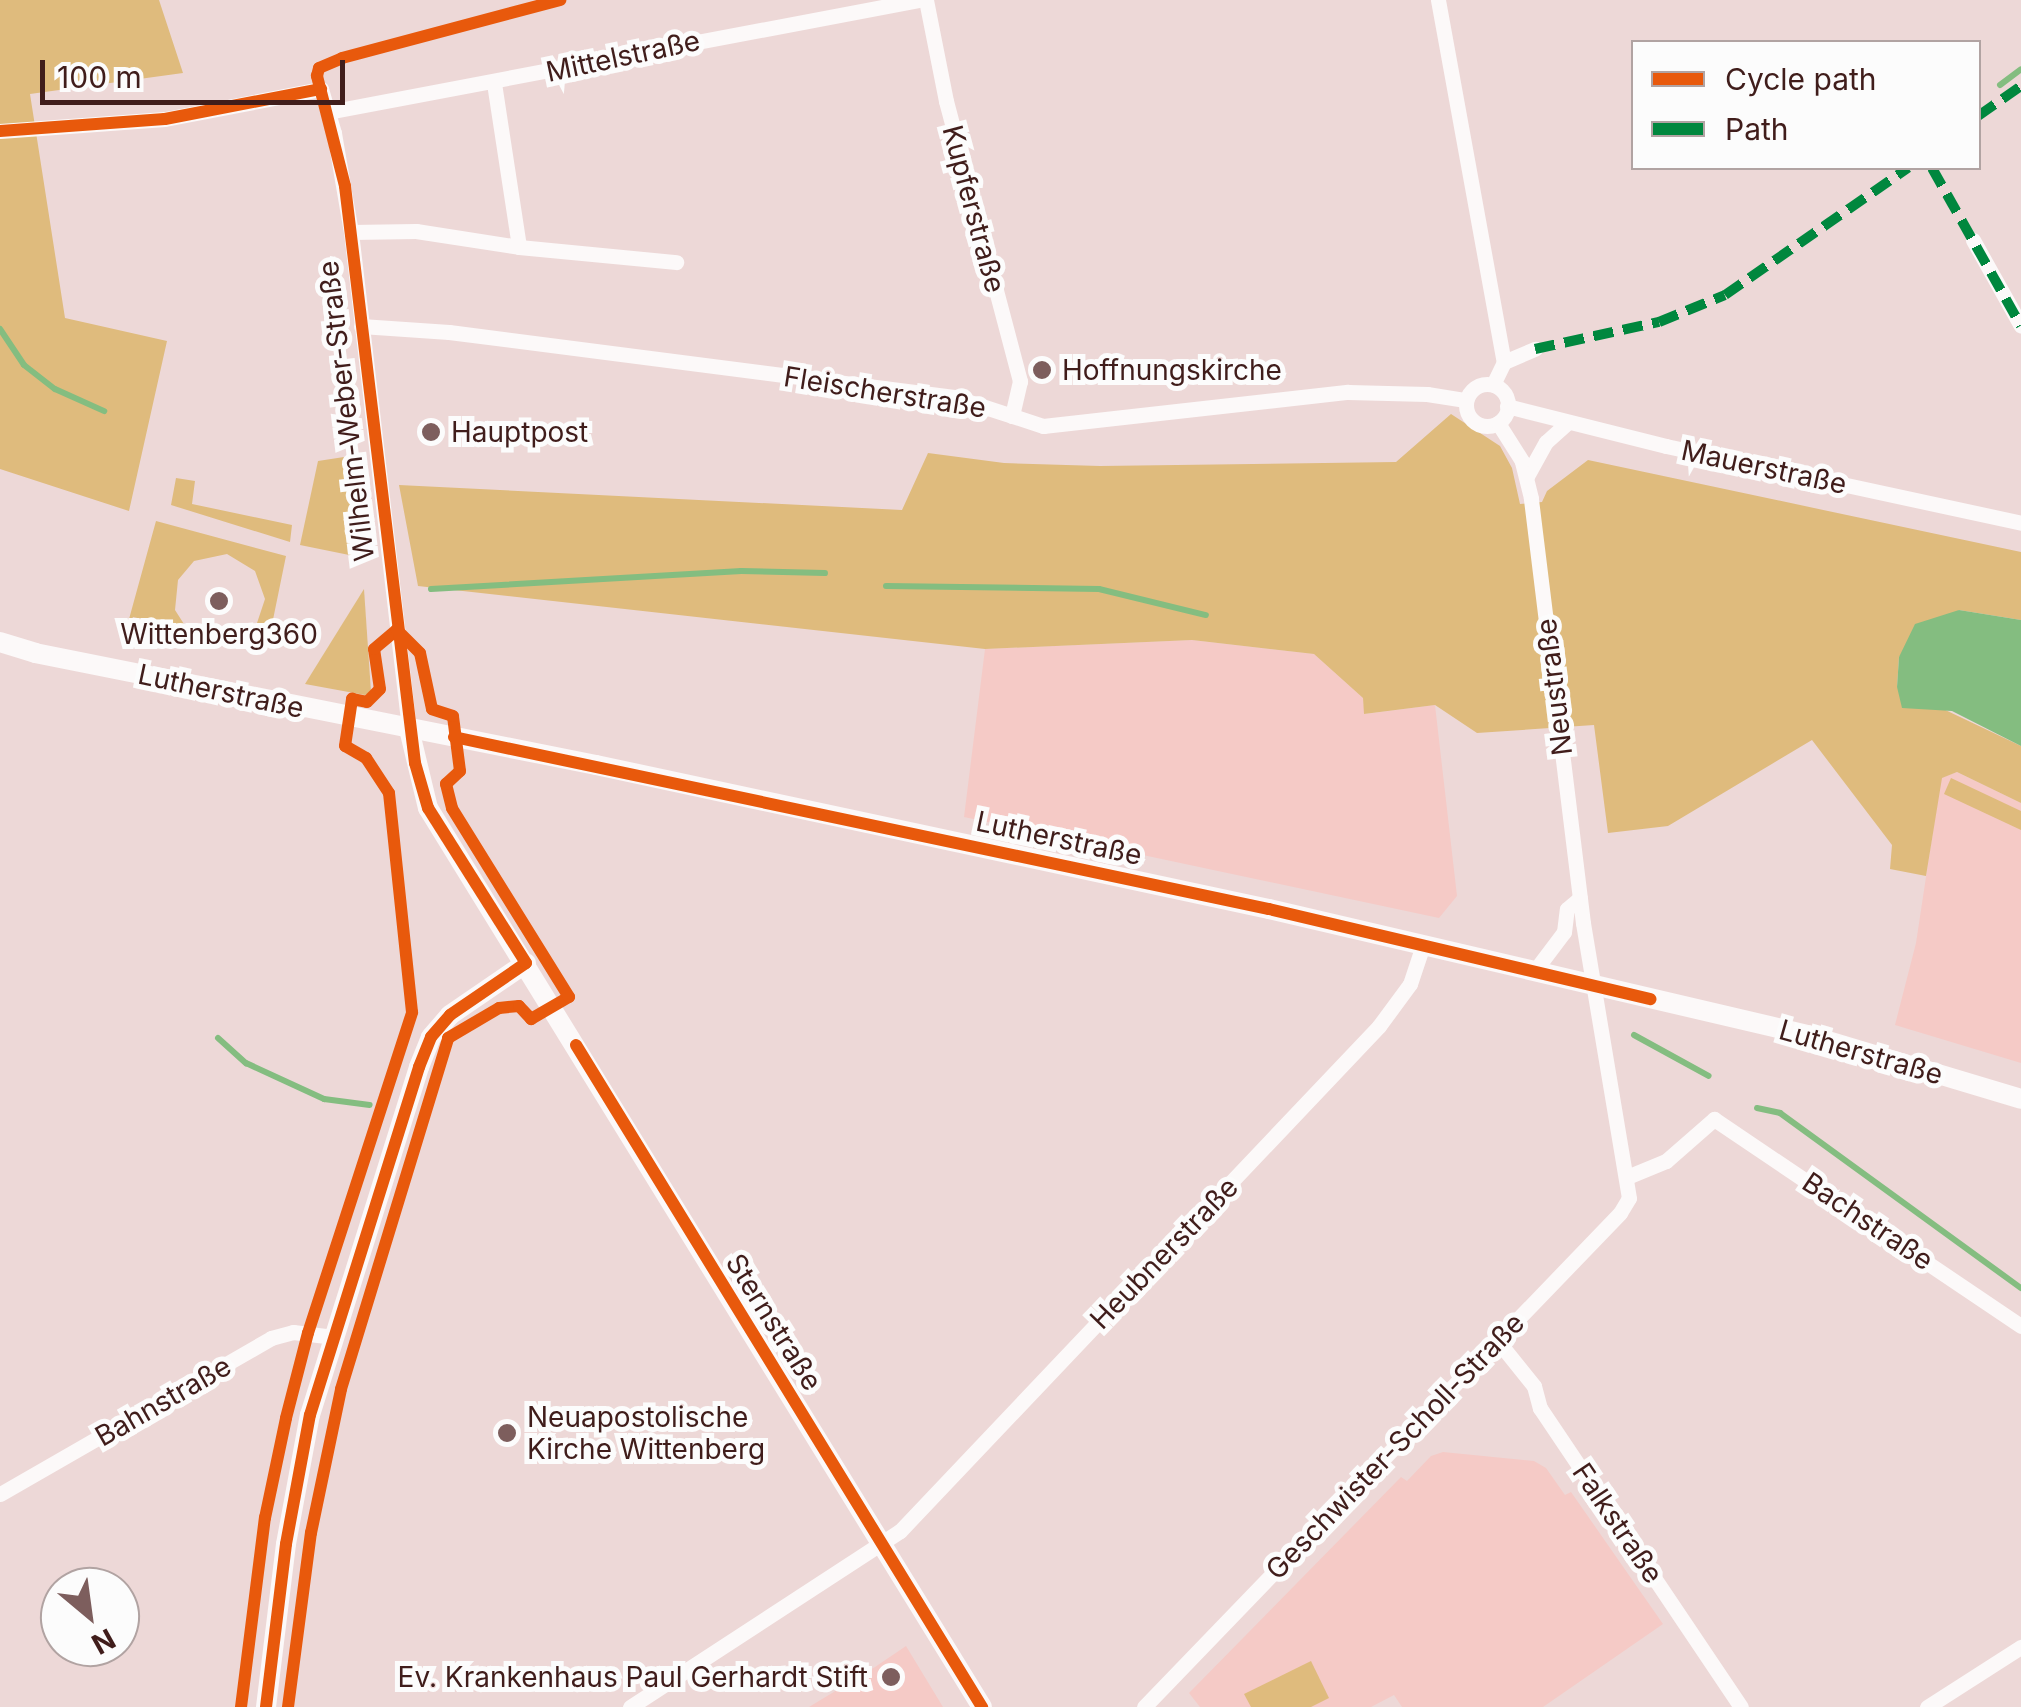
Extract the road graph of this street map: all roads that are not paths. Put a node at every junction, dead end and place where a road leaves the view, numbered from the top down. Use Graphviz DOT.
graph roads {
  1 [pos="918,0"];
  2 [pos="926,0"];
  3 [pos="1438,0"];
  4 [pos="494,83"];
  5 [pos="328,112"];
  6 [pos="0,130"];
  7 [pos="351,232"];
  8 [pos="1973,240"];
  9 [pos="519,247"];
  10 [pos="676,262"];
  11 [pos="361,326"];
  12 [pos="2021,326"];
  13 [pos="1535,349"];
  14 [pos="1504,362"];
  15 [pos="1493,385"];
  16 [pos="1466,400"];
  17 [pos="1508,406"];
  18 [pos="1012,416"];
  19 [pos="1568,422"];
  20 [pos="1498,423"];
  21 [pos="1527,476"];
  22 [pos="2021,522"];
  23 [pos="0,642"];
  24 [pos="409,729"];
  25 [pos="1580,898"];
  26 [pos="1424,945"];
  27 [pos="526,963"];
  28 [pos="1536,970"];
  29 [pos="1593,984"];
  30 [pos="2021,1099"];
  31 [pos="1627,1177"];
  32 [pos="2021,1326"];
  33 [pos="332,1337"];
  34 [pos="1497,1340"];
  35 [pos="0,1494"];
  36 [pos="881,1544"];
  37 [pos="2021,1647"];
  38 [pos="266,1707"];
  39 [pos="630,1707"];
  40 [pos="982,1707"];
  41 [pos="1144,1707"];
  42 [pos="1741,1707"];
  43 [pos="1927,1707"];
  1 -- 4 [label="street, Mittelstraße"];
  2 -- 18 [label="street, Kupferstraße"];
  3 -- 14 [label="street"];
  4 -- 5 [label="street, Mittelstraße"];
  4 -- 9 [label="street"];
  5 -- 6 [label="street, Wilhelm-Weber-Straße"];
  5 -- 7 [label="street, Wilhelm-Weber-Straße"];
  7 -- 9 [label="street"];
  7 -- 11 [label="street, Wilhelm-Weber-Straße"];
  8 -- 12 [label="street"];
  9 -- 10 [label="street"];
  11 -- 18 [label="street, Fleischerstraße"];
  11 -- 24 [label="street, Wilhelm-Weber-Straße"];
  13 -- 14 [label="street"];
  14 -- 15 [label="street"];
  15 -- 16 [label="street"];
  15 -- 17 [label="street"];
  16 -- 18 [label="street, Fleischerstraße"];
  16 -- 20 [label="street"];
  17 -- 19 [label="street, Mauerstraße"];
  17 -- 20 [label="street"];
  19 -- 21 [label="street"];
  19 -- 22 [label="street, Mauerstraße"];
  20 -- 21 [label="street, Neustraße"];
  21 -- 25 [label="street, Neustraße"];
  23 -- 24 [label="street, Lutherstraße"];
  24 -- 26 [label="street, Lutherstraße"];
  24 -- 27 [label="street, Sternstraße"];
  25 -- 28 [label="street"];
  25 -- 29 [label="street, Neustraße"];
  26 -- 28 [label="street, Lutherstraße"];
  26 -- 36 [label="street, Heubnerstraße"];
  27 -- 33 [label="street"];
  27 -- 36 [label="street, Sternstraße"];
  28 -- 29 [label="street, Lutherstraße"];
  29 -- 30 [label="street, Lutherstraße"];
  29 -- 31 [label="street, Geschwister-Scholl-Straße"];
  31 -- 32 [label="street, Bachstraße"];
  31 -- 34 [label="street, Geschwister-Scholl-Straße"];
  33 -- 35 [label="street, Bahnstraße"];
  33 -- 38 [label="street"];
  34 -- 41 [label="street, Geschwister-Scholl-Straße"];
  34 -- 42 [label="street, Falkstraße"];
  36 -- 39 [label="street, Heubnerstraße"];
  36 -- 40 [label="street, Sternstraße"];
  37 -- 43 [label="street"];
}
